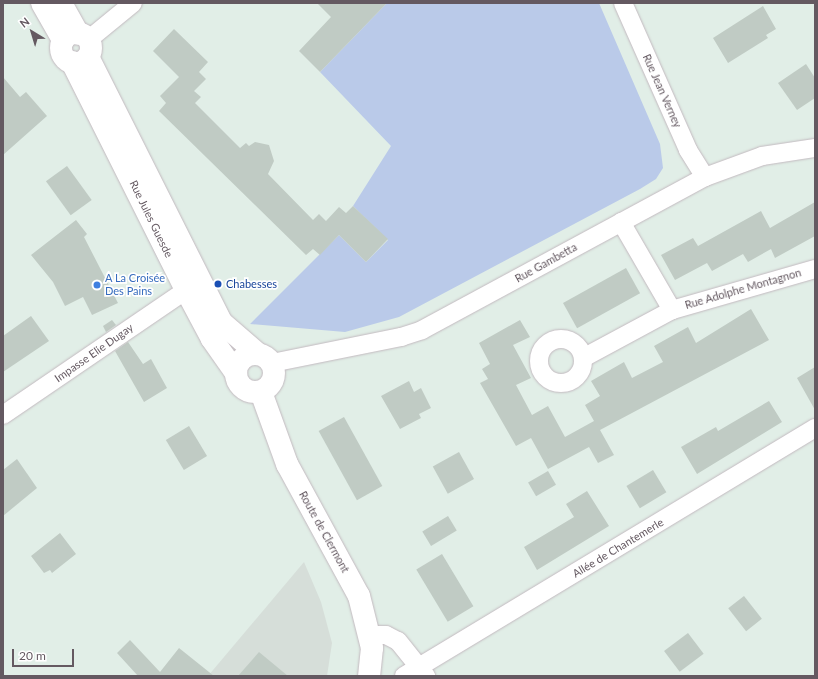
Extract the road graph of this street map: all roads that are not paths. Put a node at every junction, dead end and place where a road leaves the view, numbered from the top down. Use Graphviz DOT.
graph roads {
  1 [pos="42,3"];
  2 [pos="61,3"];
  3 [pos="133,3"];
  4 [pos="623,3"];
  5 [pos="78,47"];
  6 [pos="815,148"];
  7 [pos="705,177"];
  8 [pos="621,222"];
  9 [pos="815,269"];
  10 [pos="186,290"];
  11 [pos="672,310"];
  12 [pos="583,358"];
  13 [pos="265,359"];
  14 [pos="236,373"];
  15 [pos="261,392"];
  16 [pos="3,416"];
  17 [pos="815,428"];
  18 [pos="369,635"];
  19 [pos="417,673"];
  20 [pos="370,676"];
  1 -- 5 [label="main road, Rue Jules Guesde"];
  2 -- 5 [label="main road, Rue Jules Guesde"];
  3 -- 5 [label="street"];
  4 -- 7 [label="street, Rue Jean Verney"];
  5 -- 10 [label="main road, Rue Jules Guesde"];
  5 -- 13 [label="main road, Rue Jules Guesde"];
  6 -- 7 [label="street, Rue Gambetta"];
  7 -- 8 [label="street, Rue Gambetta"];
  8 -- 11 [label="street, Rue Adolphe Montagnon"];
  8 -- 13 [label="street, Rue Gambetta"];
  9 -- 11 [label="street, Rue Adolphe Montagnon"];
  10 -- 14 [label="main road, Rue Jules Guesde"];
  10 -- 16 [label="street, Impasse Elie Dugay"];
  11 -- 12 [label="street, Rue Adolphe Montagnon"];
  13 -- 14 [label="main road"];
  13 -- 15 [label="main road"];
  14 -- 15 [label="main road"];
  15 -- 18 [label="main road, Route de Clermont"];
  17 -- 19 [label="street, Allée de Chantemerle"];
  18 -- 19 [label="street"];
  18 -- 20 [label="main road, Route de Clermont"];
}
